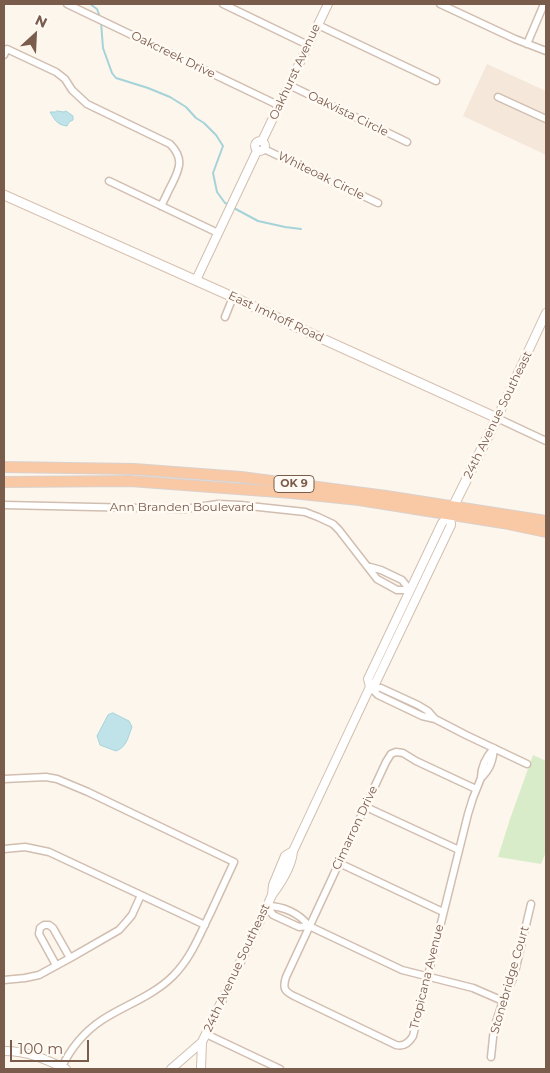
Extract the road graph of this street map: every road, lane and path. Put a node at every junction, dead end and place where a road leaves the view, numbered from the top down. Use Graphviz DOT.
graph roads {
  1 [pos="67,4"];
  2 [pos="223,4"];
  3 [pos="328,4"];
  4 [pos="440,4"];
  5 [pos="462,4"];
  6 [pos="544,4"];
  7 [pos="458,12"];
  8 [pos="318,25"];
  9 [pos="527,44"];
  10 [pos="308,45"];
  11 [pos="546,50"];
  12 [pos="4,55"];
  13 [pos="436,81"];
  14 [pos="289,85"];
  15 [pos="498,97"];
  16 [pos="280,106"];
  17 [pos="546,119"];
  18 [pos="407,142"];
  19 [pos="261,147"];
  20 [pos="109,182"];
  21 [pos="4,195"];
  22 [pos="378,203"];
  23 [pos="161,206"];
  24 [pos="218,232"];
  25 [pos="196,280"];
  26 [pos="233,297"];
  27 [pos="546,313"];
  28 [pos="226,317"];
  29 [pos="496,418"];
  30 [pos="546,441"];
  31 [pos="4,467"];
  32 [pos="4,482"];
  33 [pos="4,505"];
  34 [pos="451,512"];
  35 [pos="546,521"];
  36 [pos="546,532"];
  37 [pos="368,566"];
  38 [pos="410,590"];
  39 [pos="370,687"];
  40 [pos="494,748"];
  41 [pos="528,764"];
  42 [pos="4,779"];
  43 [pos="476,789"];
  44 [pos="366,807"];
  45 [pos="4,849"];
  46 [pos="459,850"];
  47 [pos="339,863"];
  48 [pos="141,895"];
  49 [pos="531,904"];
  50 [pos="267,906"];
  51 [pos="443,912"];
  52 [pos="204,926"];
  53 [pos="309,926"];
  54 [pos="70,958"];
  55 [pos="56,966"];
  56 [pos="427,976"];
  57 [pos="4,980"];
  58 [pos="284,989"];
  59 [pos="503,1001"];
  60 [pos="204,1038"];
  61 [pos="4,1051"];
  62 [pos="491,1057"];
  63 [pos="63,1069"];
  64 [pos="171,1069"];
  65 [pos="201,1069"];
  66 [pos="280,1069"];
  1 -- 16 [label="street, Oakcreek Drive"];
  2 -- 10 [label="street"];
  3 -- 8 [label="street, Oakhurst Avenue"];
  4 -- 7 [label="street"];
  5 -- 7 [label="street"];
  6 -- 9 [label="street"];
  7 -- 9 [label="street"];
  8 -- 10 [label="street, Oakhurst Avenue"];
  8 -- 13 [label="street"];
  9 -- 11 [label="street"];
  10 -- 14 [label="street, Oakhurst Avenue"];
  12 -- 23 [label="street"];
  14 -- 16 [label="street, Oakhurst Avenue"];
  14 -- 18 [label="street, Oakvista Circle"];
  15 -- 17 [label="street"];
  16 -- 19 [label="street, Oakhurst Avenue"];
  19 -- 22 [label="street, Whiteoak Circle"];
  19 -- 24 [label="street, Oakhurst Avenue"];
  20 -- 23 [label="street"];
  21 -- 25 [label="main road, East Imhoff Road"];
  23 -- 24 [label="street"];
  24 -- 25 [label="street, Oakhurst Avenue"];
  25 -- 26 [label="main road, East Imhoff Road"];
  26 -- 28 [label="street"];
  26 -- 29 [label="main road, East Imhoff Road"];
  27 -- 29 [label="street, 24th Avenue Southeast"];
  29 -- 30 [label="street, East Imhoff Road"];
  29 -- 34 [label="main road, 24th Avenue Southeast"];
  31 -- 34 [label="highway, OK 9"];
  32 -- 34 [label="highway, OK 9"];
  33 -- 37 [label="street, Ann Branden Boulevard"];
  34 -- 35 [label="highway, OK 9"];
  34 -- 36 [label="highway, OK 9"];
  34 -- 38 [label="street, 24th Avenue Southeast"];
  34 -- 39 [label="street, 24th Avenue Southeast"];
  37 -- 38 [label="street"];
  37 -- 38 [label="street, Ann Branden Boulevard"];
  38 -- 39 [label="street, 24th Avenue Southeast"];
  39 -- 40 [label="street"];
  39 -- 50 [label="street, 24th Avenue Southeast"];
  40 -- 41 [label="street"];
  40 -- 43 [label="street, Tropicana Avenue"];
  42 -- 52 [label="street"];
  43 -- 44 [label="street, Cimarron Drive"];
  43 -- 46 [label="street, Tropicana Avenue"];
  44 -- 46 [label="street"];
  44 -- 47 [label="street, Cimarron Drive"];
  45 -- 48 [label="street"];
  46 -- 51 [label="street, Tropicana Avenue"];
  47 -- 51 [label="street"];
  47 -- 53 [label="street, Cimarron Drive"];
  48 -- 52 [label="street"];
  48 -- 54 [label="street"];
  49 -- 59 [label="street, Stonebridge Court"];
  50 -- 53 [label="street"];
  50 -- 60 [label="street, 24th Avenue Southeast"];
  51 -- 56 [label="street, Tropicana Avenue"];
  52 -- 63 [label="street"];
  53 -- 56 [label="street"];
  53 -- 58 [label="street, Cimarron Drive"];
  54 -- 55 [label="street"];
  54 -- 55 [label="street"];
  55 -- 57 [label="street"];
  56 -- 58 [label="street, Tropicana Avenue"];
  56 -- 59 [label="street"];
  59 -- 62 [label="street, Stonebridge Court"];
  60 -- 64 [label="street, 24th Avenue Southeast"];
  60 -- 65 [label="street, 24th Avenue Southeast"];
  60 -- 66 [label="street"];
  61 -- 63 [label="street"];
}
